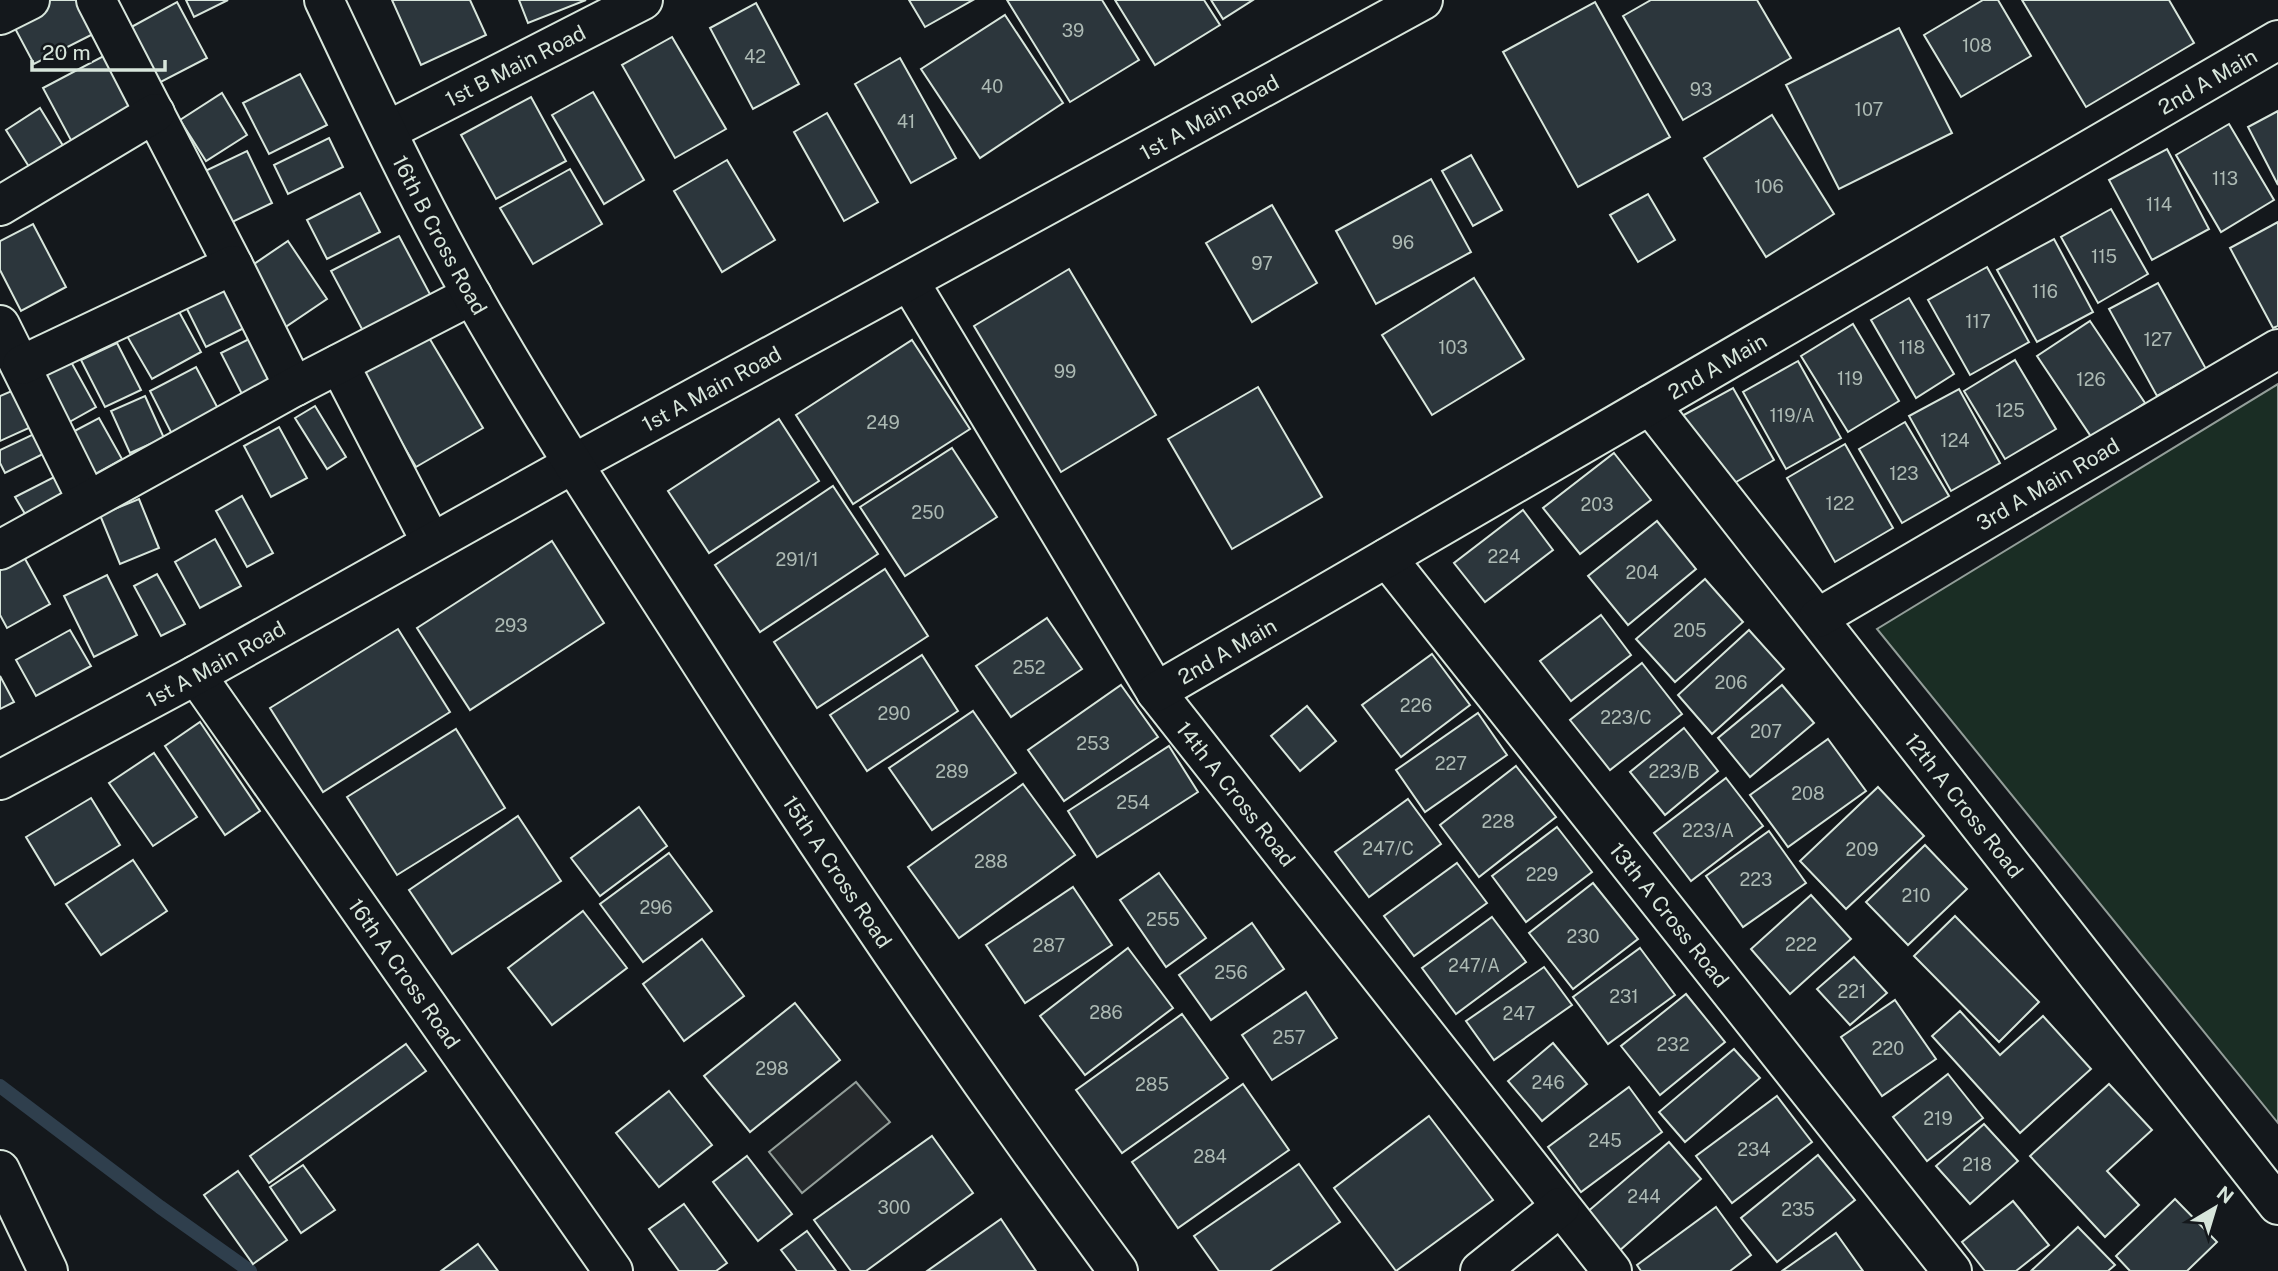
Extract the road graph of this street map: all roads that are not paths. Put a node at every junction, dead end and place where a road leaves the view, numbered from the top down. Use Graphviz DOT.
graph roads {
  1 [pos="96,0"];
  2 [pos="324,0"];
  3 [pos="1423,0"];
  4 [pos="631,3"];
  5 [pos="2278,40"];
  6 [pos="155,113"];
  7 [pos="387,131"];
  8 [pos="0,206"];
  9 [pos="233,265"];
  10 [pos="909,281"];
  11 [pos="472,295"];
  12 [pos="0,325"];
  13 [pos="2278,349"];
  14 [pos="339,364"];
  15 [pos="22,365"];
  16 [pos="294,387"];
  17 [pos="1650,405"];
  18 [pos="573,464"];
  19 [pos="87,500"];
  20 [pos="431,542"];
  21 [pos="0,550"];
  22 [pos="1387,558"];
  23 [pos="1818,618"];
  24 [pos="196,674"];
  25 [pos="1156,692"];
  26 [pos="0,780"];
  27 [pos="0,1170"];
  28 [pos="2278,1205"];
  29 [pos="1560,1207"];
  30 [pos="48,1271"];
  31 [pos="613,1271"];
  32 [pos="1118,1271"];
  33 [pos="1480,1271"];
  34 [pos="1612,1271"];
  35 [pos="1952,1271"];
  1 -- 6 [label="street"];
  2 -- 7 [label="street, 16th B Cross Road"];
  3 -- 10 [label="street, 1st A Main Road"];
  4 -- 7 [label="street, 1st B Main Road"];
  5 -- 17 [label="street, 2nd A Main"];
  6 -- 8 [label="street"];
  6 -- 9 [label="street"];
  7 -- 11 [label="street, 16th B Cross Road"];
  9 -- 15 [label="street"];
  9 -- 16 [label="street"];
  10 -- 18 [label="street, 1st A Main Road"];
  10 -- 25 [label="street, 14th A Cross Road"];
  11 -- 14 [label="street"];
  11 -- 18 [label="street, 16th B Cross Road"];
  12 -- 15 [label="street"];
  13 -- 23 [label="street, 3rd A Main Road"];
  14 -- 16 [label="street"];
  14 -- 20 [label="street"];
  15 -- 19 [label="street"];
  16 -- 19 [label="street"];
  17 -- 22 [label="street, 2nd A Main"];
  17 -- 23 [label="street, 12th A Cross Road"];
  18 -- 20 [label="street, 1st A Main Road"];
  18 -- 32 [label="street, 15th A Cross Road"];
  19 -- 21 [label="street"];
  20 -- 24 [label="street, 1st A Main Road"];
  22 -- 25 [label="street, 2nd A Main"];
  22 -- 35 [label="street, 13th A Cross Road"];
  23 -- 28 [label="street, 12th A Cross Road"];
  24 -- 26 [label="street, 1st A Main Road"];
  24 -- 31 [label="street, 16th A Cross Road"];
  25 -- 29 [label="street, 14th A Cross Road"];
  27 -- 30 [label="street"];
  29 -- 33 [label="street"];
  29 -- 34 [label="street, 14th A Cross Road"];
}
